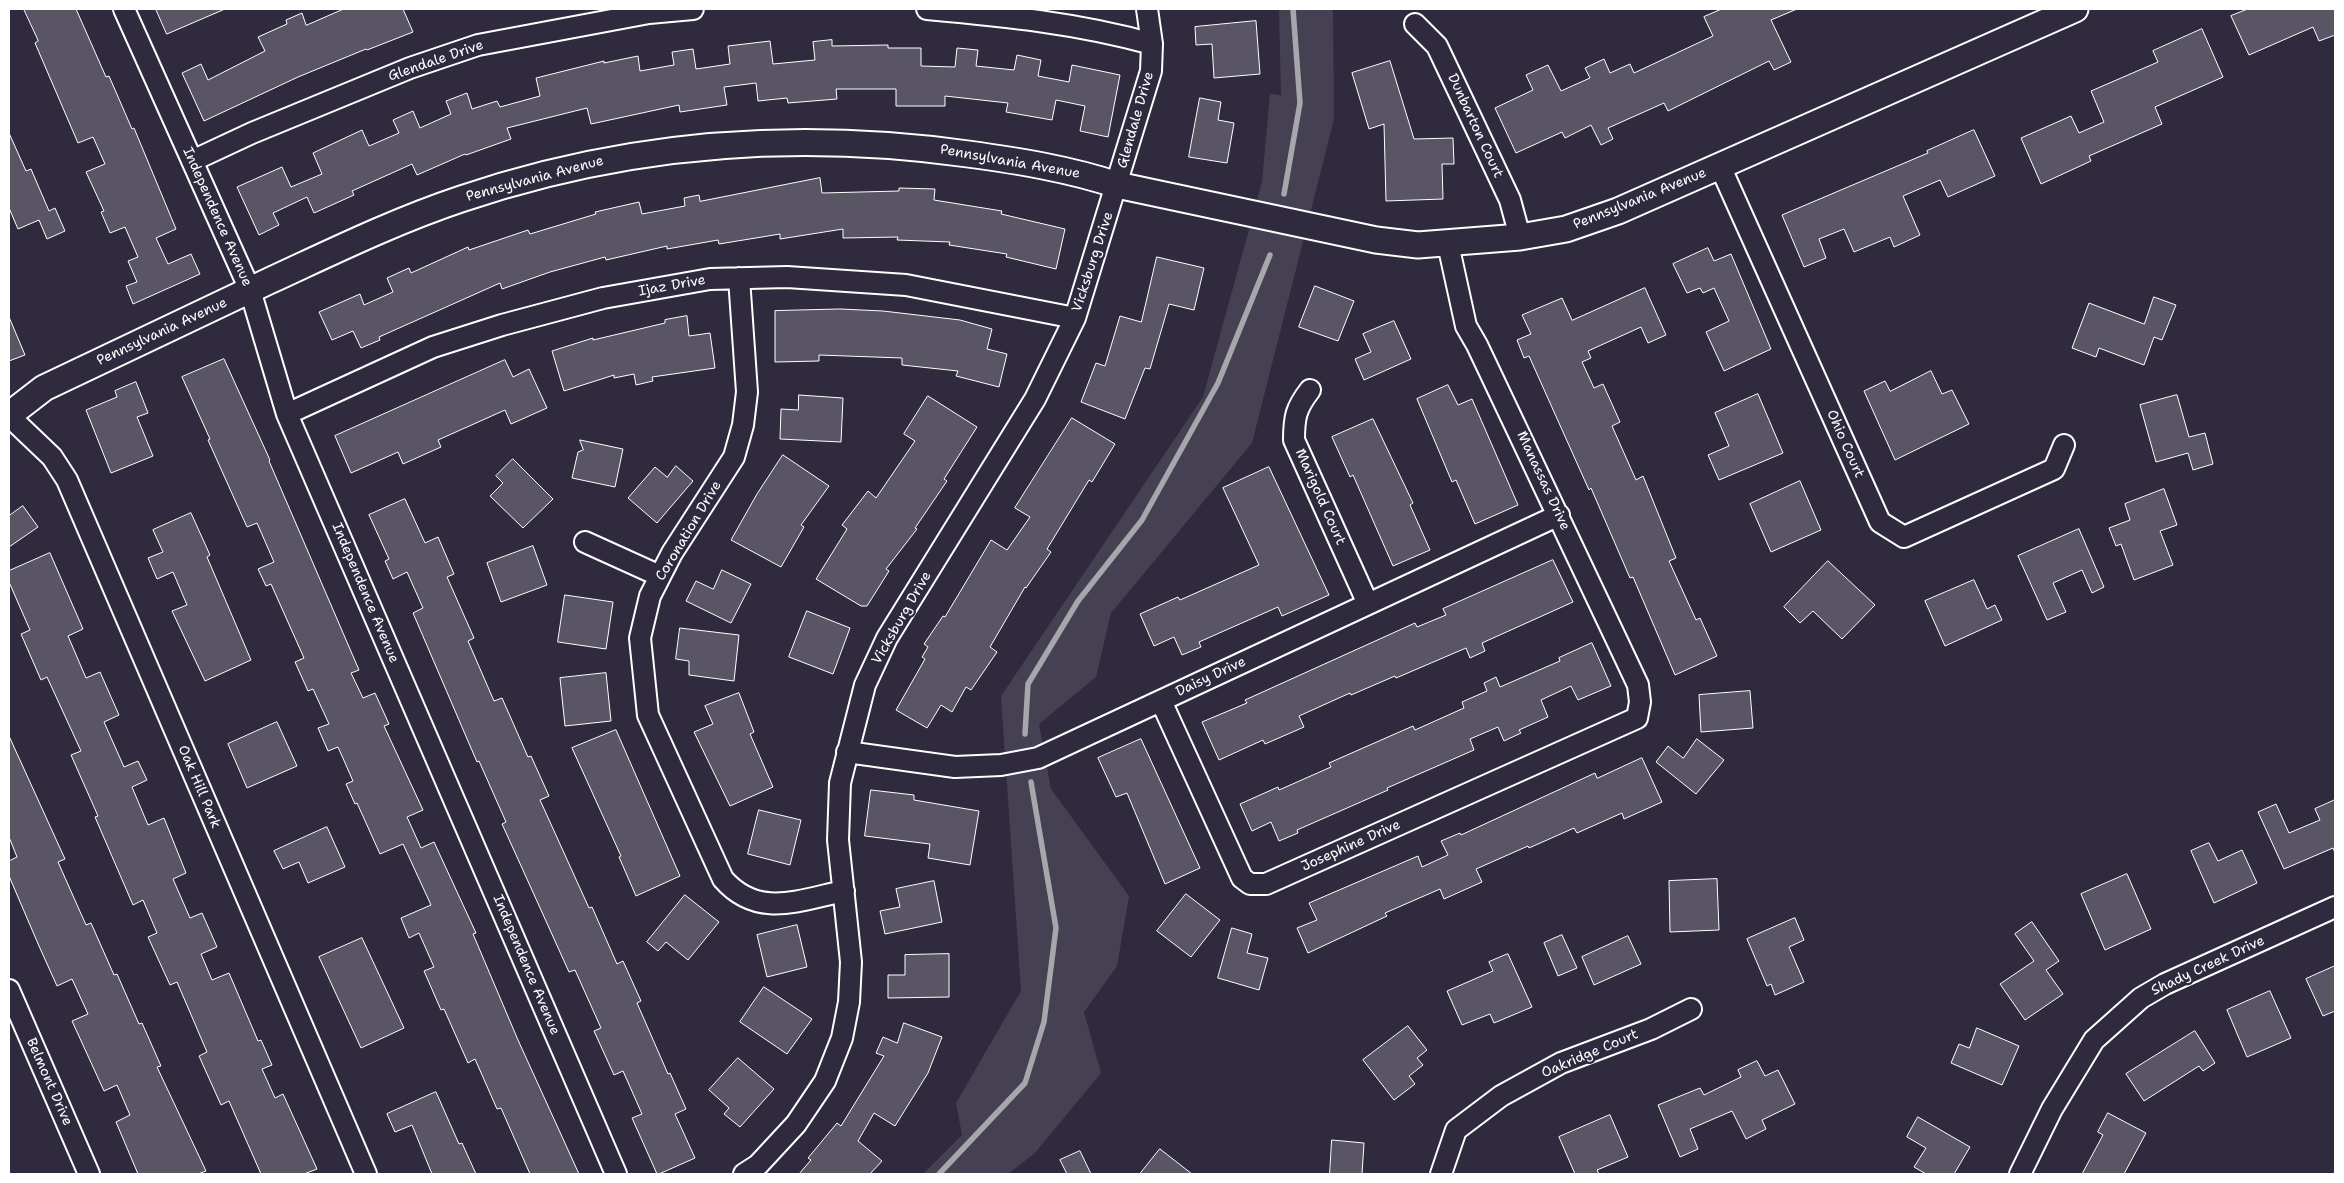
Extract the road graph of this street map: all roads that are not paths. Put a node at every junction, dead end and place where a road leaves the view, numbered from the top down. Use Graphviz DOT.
graph roads {
  1 [pos="124,9"];
  2 [pos="693,9"];
  3 [pos="927,9"];
  4 [pos="1147,9"];
  5 [pos="2074,9"];
  6 [pos="1415,24"];
  7 [pos="1152,44"];
  8 [pos="192,161"];
  9 [pos="1720,166"];
  10 [pos="1117,185"];
  11 [pos="1520,237"];
  12 [pos="1448,244"];
  13 [pos="739,278"];
  14 [pos="250,290"];
  15 [pos="1075,318"];
  16 [pos="1310,390"];
  17 [pos="287,414"];
  18 [pos="9,416"];
  19 [pos="2064,445"];
  20 [pos="1559,516"];
  21 [pos="585,542"];
  22 [pos="660,576"];
  23 [pos="1368,604"];
  24 [pos="1161,700"];
  25 [pos="1637,718"];
  26 [pos="847,752"];
  27 [pos="844,891"];
  28 [pos="2335,907"];
  29 [pos="9,990"];
  30 [pos="1691,1009"];
  31 [pos="89,1174"];
  32 [pos="366,1174"];
  33 [pos="616,1174"];
  34 [pos="744,1174"];
  35 [pos="1441,1174"];
  36 [pos="2020,1174"];
  1 -- 8 [label="street, Independence Avenue"];
  2 -- 8 [label="street, Glendale Drive"];
  3 -- 7 [label="street"];
  4 -- 7 [label="street"];
  5 -- 9 [label="street, Pennsylvania Avenue"];
  6 -- 11 [label="street, Dunbarton Court"];
  7 -- 10 [label="street, Glendale Drive"];
  8 -- 14 [label="street, Independence Avenue"];
  9 -- 11 [label="street, Pennsylvania Avenue"];
  9 -- 19 [label="street, Ohio Court"];
  10 -- 12 [label="street, Pennsylvania Avenue"];
  10 -- 14 [label="street, Pennsylvania Avenue"];
  10 -- 15 [label="street, Vicksburg Drive"];
  11 -- 12 [label="street, Pennsylvania Avenue"];
  12 -- 20 [label="street, Manassas Drive"];
  13 -- 15 [label="street, Ijaz Drive"];
  13 -- 17 [label="street, Ijaz Drive"];
  13 -- 22 [label="street, Coronation Drive"];
  14 -- 17 [label="street, Independence Avenue"];
  14 -- 18 [label="street, Pennsylvania Avenue"];
  15 -- 26 [label="street, Vicksburg Drive"];
  16 -- 23 [label="street, Marigold Court"];
  17 -- 33 [label="street, Independence Avenue"];
  18 -- 32 [label="street, Oak Hill Park"];
  20 -- 23 [label="street, Daisy Drive"];
  20 -- 25 [label="street, Manassas Drive"];
  21 -- 22 [label="street"];
  22 -- 27 [label="street, Coronation Drive"];
  23 -- 24 [label="street, Daisy Drive"];
  24 -- 25 [label="street, Josephine Drive"];
  24 -- 26 [label="street, Daisy Drive"];
  26 -- 27 [label="street, Vicksburg Drive"];
  27 -- 34 [label="street, Vicksburg Drive"];
  28 -- 36 [label="street, Shady Creek Drive"];
  29 -- 31 [label="street, Belmont Drive"];
  30 -- 35 [label="street, Oakridge Court"];
}
